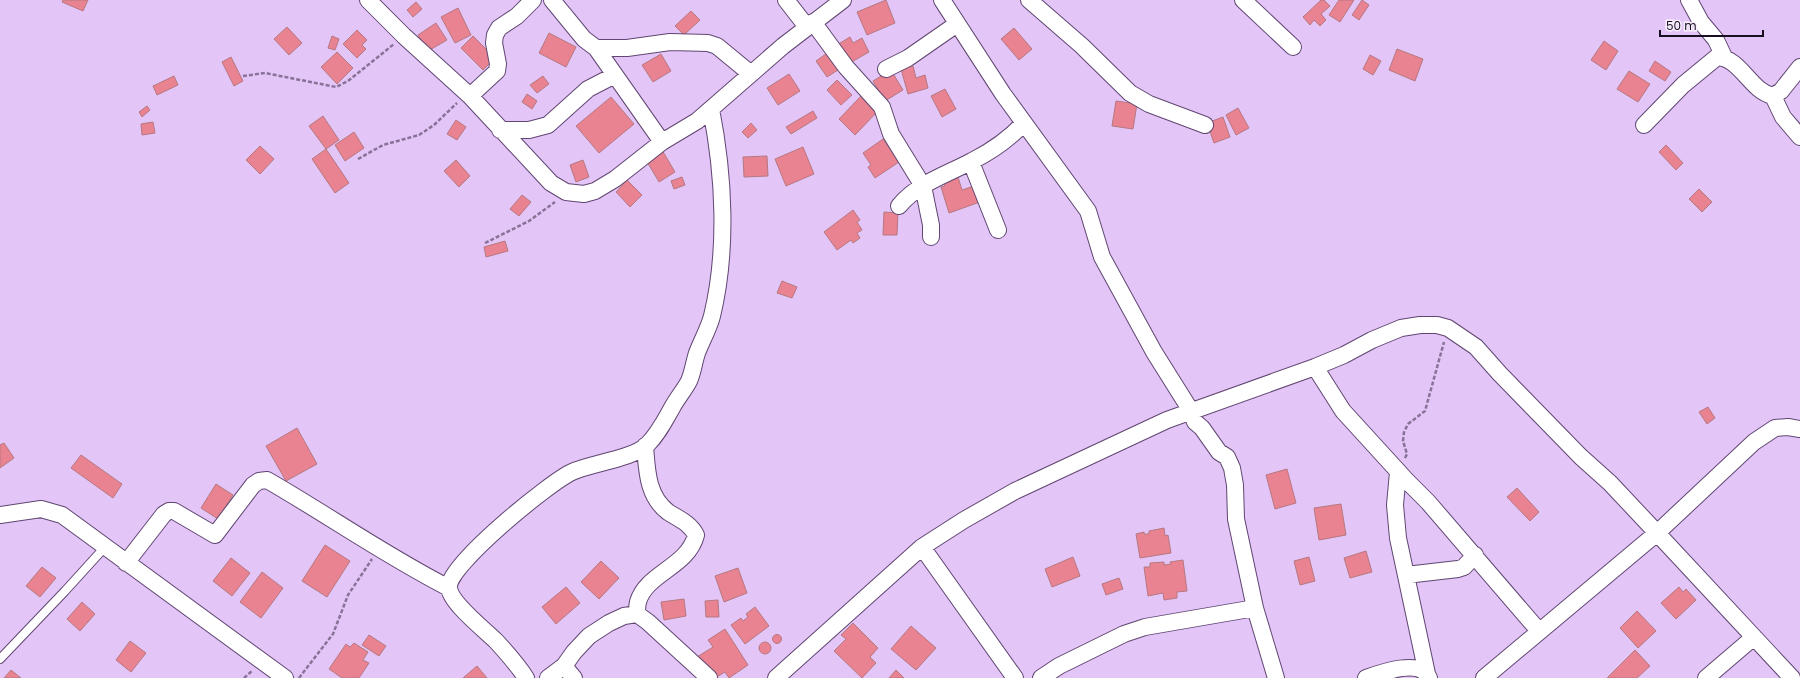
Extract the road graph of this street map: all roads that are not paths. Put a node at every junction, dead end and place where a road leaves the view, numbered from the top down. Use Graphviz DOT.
graph roads {
  1 [pos="368,0"];
  2 [pos="533,0"];
  3 [pos="552,0"];
  4 [pos="786,0"];
  5 [pos="843,0"];
  6 [pos="942,0"];
  7 [pos="1029,0"];
  8 [pos="1243,0"];
  9 [pos="1689,0"];
  10 [pos="957,24"];
  11 [pos="810,25"];
  12 [pos="1293,47"];
  13 [pos="596,48"];
  14 [pos="1724,57"];
  15 [pos="1800,67"];
  16 [pos="886,69"];
  17 [pos="752,74"];
  18 [pos="615,75"];
  19 [pos="468,94"];
  20 [pos="1773,96"];
  21 [pos="711,109"];
  22 [pos="1024,123"];
  23 [pos="1205,125"];
  24 [pos="1644,125"];
  25 [pos="500,130"];
  26 [pos="1800,137"];
  27 [pos="662,142"];
  28 [pos="971,162"];
  29 [pos="923,186"];
  30 [pos="899,206"];
  31 [pos="998,230"];
  32 [pos="931,237"];
  33 [pos="1315,367"];
  34 [pos="1191,411"];
  35 [pos="1800,429"];
  36 [pos="646,446"];
  37 [pos="1398,471"];
  38 [pos="0,515"];
  39 [pos="1657,533"];
  40 [pos="922,546"];
  41 [pos="105,547"];
  42 [pos="1475,556"];
  43 [pos="126,563"];
  44 [pos="1406,575"];
  45 [pos="448,588"];
  46 [pos="1255,608"];
  47 [pos="637,614"];
  48 [pos="1539,631"];
  49 [pos="1754,637"];
  50 [pos="0,659"];
  51 [pos="569,672"];
  52 [pos="1428,676"];
  53 [pos="285,678"];
  54 [pos="526,678"];
  55 [pos="548,678"];
  56 [pos="709,678"];
  57 [pos="776,678"];
  58 [pos="1015,678"];
  59 [pos="1041,678"];
  60 [pos="1276,678"];
  61 [pos="1366,678"];
  62 [pos="1484,678"];
  63 [pos="1706,678"];
  64 [pos="1792,678"];
  1 -- 19 [label="street"];
  2 -- 19 [label="street"];
  3 -- 13 [label="street"];
  4 -- 11 [label="street"];
  5 -- 11 [label="street"];
  6 -- 10 [label="street"];
  7 -- 23 [label="street"];
  8 -- 12 [label="street"];
  9 -- 14 [label="street"];
  10 -- 16 [label="street"];
  10 -- 22 [label="street"];
  11 -- 17 [label="street"];
  11 -- 29 [label="street"];
  13 -- 17 [label="street"];
  13 -- 18 [label="street"];
  14 -- 20 [label="street"];
  14 -- 24 [label="street"];
  15 -- 20 [label="street"];
  17 -- 21 [label="street"];
  18 -- 25 [label="street"];
  18 -- 27 [label="street"];
  19 -- 25 [label="street"];
  20 -- 26 [label="street"];
  21 -- 27 [label="street"];
  21 -- 36 [label="street"];
  22 -- 28 [label="street"];
  22 -- 34 [label="street"];
  25 -- 27 [label="street"];
  28 -- 29 [label="street"];
  28 -- 31 [label="street"];
  29 -- 30 [label="street"];
  29 -- 32 [label="street"];
  33 -- 34 [label="street"];
  33 -- 37 [label="street"];
  33 -- 39 [label="street"];
  34 -- 40 [label="street"];
  34 -- 46 [label="street"];
  35 -- 39 [label="street"];
  36 -- 45 [label="street"];
  36 -- 47 [label="street"];
  37 -- 42 [label="street"];
  37 -- 44 [label="street"];
  38 -- 41 [label="street"];
  39 -- 48 [label="street"];
  39 -- 49 [label="street"];
  40 -- 57 [label="street"];
  40 -- 58 [label="street"];
  41 -- 43 [label="street"];
  41 -- 50 [label="lane"];
  42 -- 44 [label="street"];
  42 -- 48 [label="street"];
  43 -- 45 [label="street"];
  43 -- 53 [label="street"];
  44 -- 52 [label="street"];
  45 -- 54 [label="street"];
  46 -- 59 [label="street"];
  46 -- 60 [label="street"];
  47 -- 51 [label="street"];
  47 -- 56 [label="street"];
  48 -- 62 [label="street"];
  49 -- 63 [label="street"];
  49 -- 64 [label="street"];
  51 -- 55 [label="street"];
  52 -- 61 [label="street"];
}
